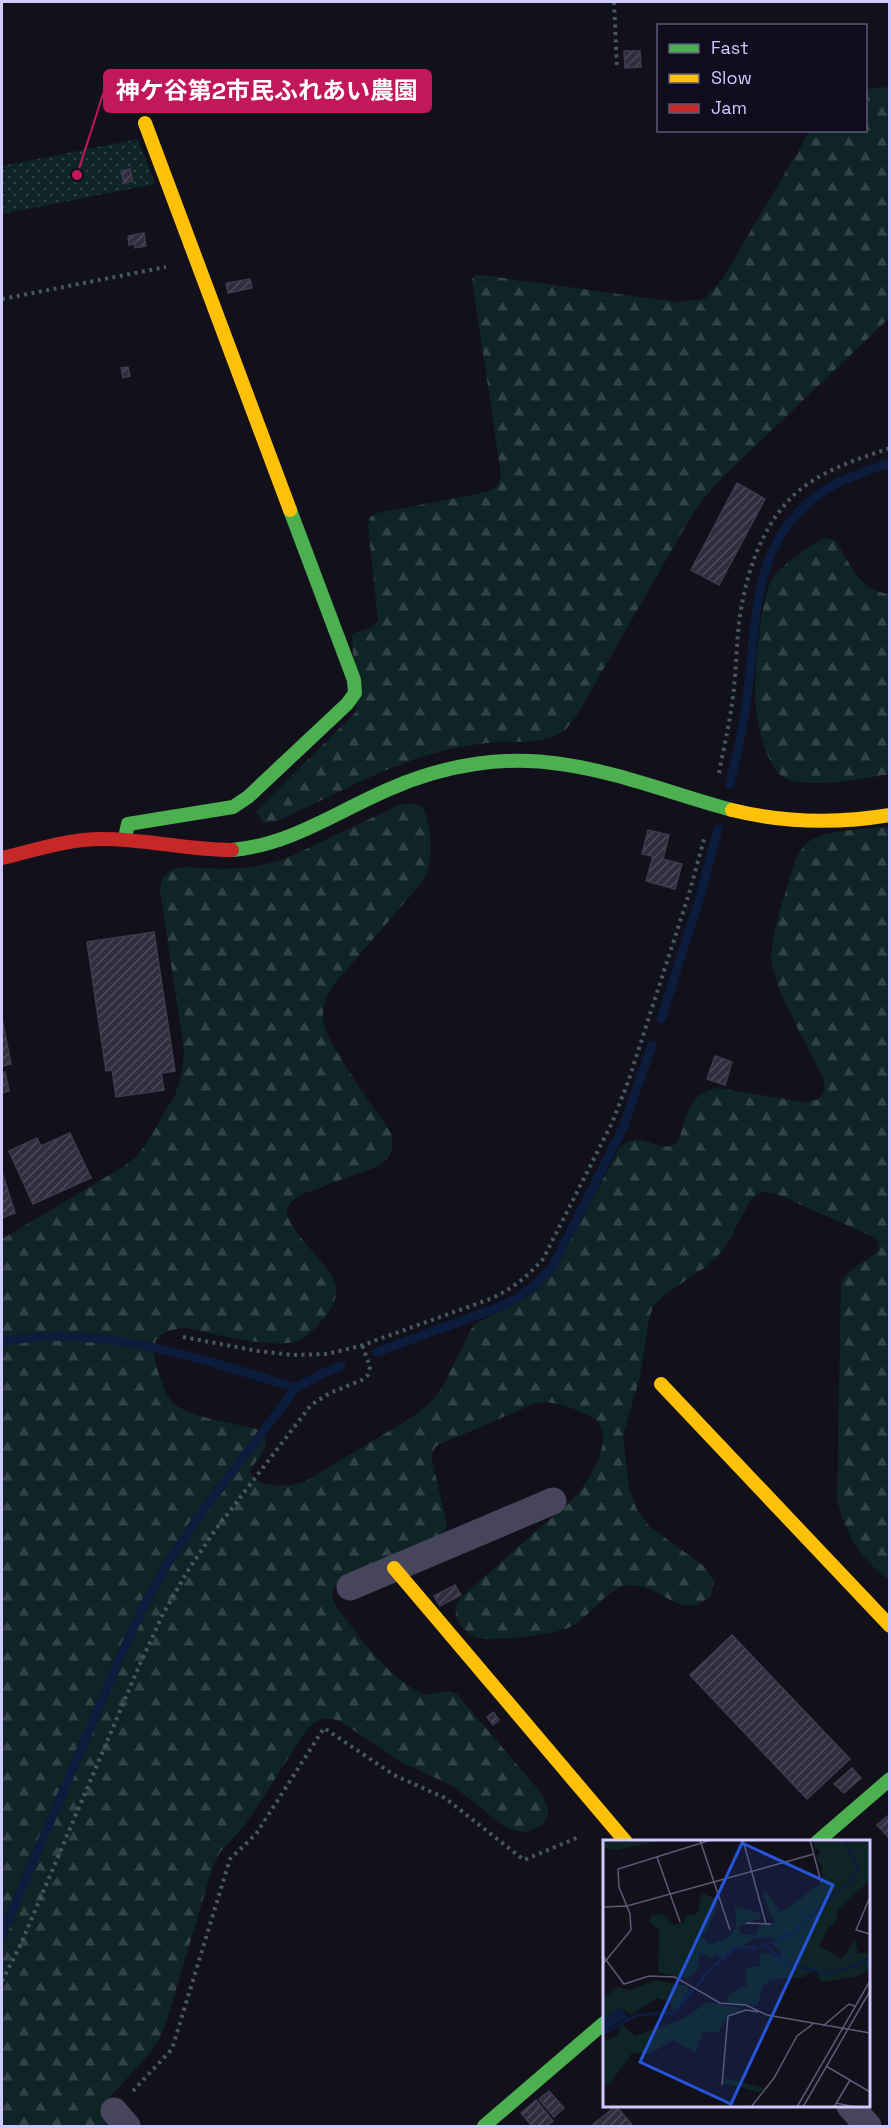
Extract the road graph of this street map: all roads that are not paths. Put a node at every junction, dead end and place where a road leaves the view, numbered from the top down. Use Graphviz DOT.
graph roads {
  1 [pos="145,123"];
  2 [pos="890,815"];
  3 [pos="125,840"];
  4 [pos="2,858"];
  5 [pos="661,1384"];
  6 [pos="553,1501"];
  7 [pos="394,1568"];
  8 [pos="350,1587"];
  9 [pos="890,1626"];
  10 [pos="890,1779"];
  11 [pos="624,1840"];
  12 [pos="819,1840"];
  13 [pos="603,2024"];
  14 [pos="851,2107"];
  15 [pos="484,2127"];
  16 [pos="868,2127"];
  1 -- 3 [label="street"];
  2 -- 3 [label="street"];
  3 -- 4 [label="street"];
  5 -- 9 [label="street"];
  6 -- 7 [label="street"];
  7 -- 8 [label="street"];
  7 -- 11 [label="street"];
  10 -- 12 [label="street"];
  13 -- 15 [label="street"];
  14 -- 16 [label="street"];
}
